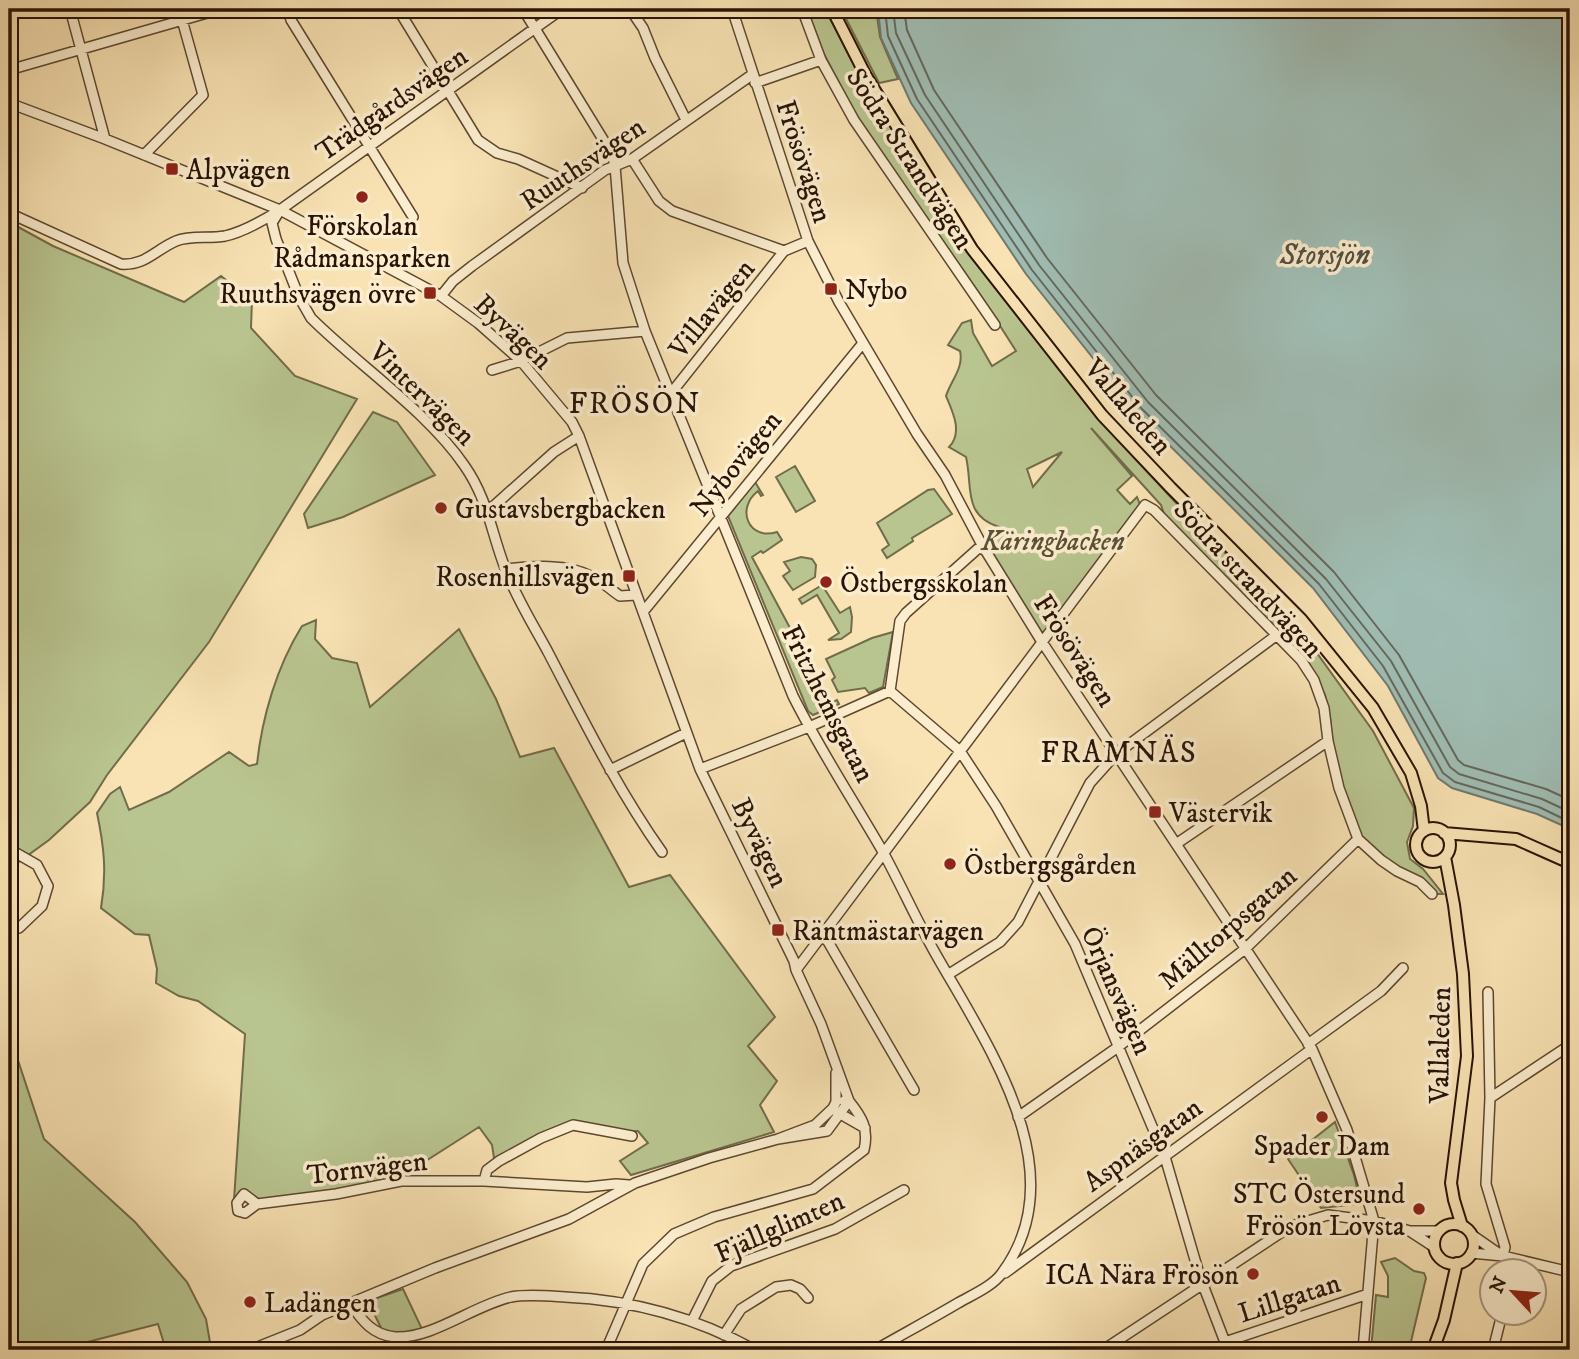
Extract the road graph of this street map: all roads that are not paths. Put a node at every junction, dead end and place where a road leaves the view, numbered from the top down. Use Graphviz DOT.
graph roads {
  1 [pos="71,9"];
  2 [pos="179,9"];
  3 [pos="221,9"];
  4 [pos="288,9"];
  5 [pos="398,9"];
  6 [pos="523,9"];
  7 [pos="562,9"];
  8 [pos="630,9"];
  9 [pos="732,9"];
  10 [pos="802,9"];
  11 [pos="832,9"];
  12 [pos="183,20"];
  13 [pos="536,28"];
  14 [pos="82,49"];
  15 [pos="821,60"];
  16 [pos="9,70"];
  17 [pos="754,79"];
  18 [pos="447,91"];
  19 [pos="9,103"];
  20 [pos="686,120"];
  21 [pos="105,139"];
  22 [pos="369,146"];
  23 [pos="144,155"];
  24 [pos="632,159"];
  25 [pos="615,166"];
  26 [pos="582,188"];
  27 [pos="280,210"];
  28 [pos="9,213"];
  29 [pos="413,217"];
  30 [pos="808,241"];
  31 [pos="784,251"];
  32 [pos="441,296"];
  33 [pos="995,325"];
  34 [pos="645,331"];
  35 [pos="863,343"];
  36 [pos="521,361"];
  37 [pos="492,370"];
  38 [pos="672,391"];
  39 [pos="579,436"];
  40 [pos="487,512"];
  41 [pos="721,517"];
  42 [pos="982,545"];
  43 [pos="505,569"];
  44 [pos="636,595"];
  45 [pos="643,612"];
  46 [pos="1277,635"];
  47 [pos="1042,642"];
  48 [pos="891,691"];
  49 [pos="808,727"];
  50 [pos="687,733"];
  51 [pos="1328,741"];
  52 [pos="960,751"];
  53 [pos="1116,754"];
  54 [pos="700,769"];
  55 [pos="610,770"];
  56 [pos="1421,806"];
  57 [pos="1424,831"];
  58 [pos="1440,831"];
  59 [pos="1476,835"];
  60 [pos="1358,839"];
  61 [pos="1176,845"];
  62 [pos="9,849"];
  63 [pos="662,852"];
  64 [pos="883,853"];
  65 [pos="1447,854"];
  66 [pos="1429,862"];
  67 [pos="1570,863"];
  68 [pos="1040,882"];
  69 [pos="1450,891"];
  70 [pos="1432,894"];
  71 [pos="19,928"];
  72 [pos="823,933"];
  73 [pos="1245,949"];
  74 [pos="1403,968"];
  75 [pos="796,970"];
  76 [pos="949,974"];
  77 [pos="1488,992"];
  78 [pos="1570,1045"];
  79 [pos="1310,1046"];
  80 [pos="1118,1047"];
  81 [pos="836,1068"];
  82 [pos="914,1090"];
  83 [pos="1490,1098"];
  84 [pos="849,1101"];
  85 [pos="836,1109"];
  86 [pos="1018,1117"];
  87 [pos="865,1128"];
  88 [pos="632,1136"];
  89 [pos="1165,1157"];
  90 [pos="484,1181"];
  91 [pos="630,1186"];
  92 [pos="904,1190"];
  93 [pos="1454,1200"];
  94 [pos="257,1204"];
  95 [pos="1374,1221"];
  96 [pos="1462,1226"];
  97 [pos="1440,1230"];
  98 [pos="1410,1231"];
  99 [pos="1472,1235"];
  100 [pos="1434,1247"];
  101 [pos="1471,1253"];
  102 [pos="1503,1256"];
  103 [pos="1508,1258"];
  104 [pos="1452,1263"];
  105 [pos="1548,1267"];
  106 [pos="1570,1272"];
  107 [pos="1000,1276"];
  108 [pos="1203,1284"];
  109 [pos="1368,1294"];
  110 [pos="808,1298"];
  111 [pos="350,1303"];
  112 [pos="625,1304"];
  113 [pos="692,1321"];
  114 [pos="1498,1328"];
  115 [pos="724,1335"];
  116 [pos="1226,1346"];
  117 [pos="250,1350"];
  118 [pos="606,1350"];
  119 [pos="755,1350"];
  120 [pos="876,1350"];
  121 [pos="1103,1350"];
  122 [pos="1363,1350"];
  123 [pos="1433,1350"];
  124 [pos="1493,1350"];
  1 -- 14 [label="street"];
  2 -- 12 [label="street"];
  3 -- 12 [label="street"];
  4 -- 22 [label="street"];
  5 -- 18 [label="street"];
  6 -- 13 [label="street, Fritzhemsgatan"];
  7 -- 13 [label="street, Trädgårdsvägen"];
  8 -- 20 [label="street"];
  9 -- 17 [label="street, Frösövägen"];
  10 -- 15 [label="street, Södra Strandvägen"];
  11 -- 56 [label="main road, Vallaleden"];
  12 -- 14 [label="street"];
  12 -- 23 [label="street"];
  13 -- 18 [label="street, Trädgårdsvägen"];
  13 -- 25 [label="street, Fritzhemsgatan"];
  14 -- 16 [label="street"];
  14 -- 21 [label="street"];
  15 -- 17 [label="street, Ruuthsvägen"];
  15 -- 33 [label="street, Södra Strandvägen"];
  17 -- 20 [label="street, Ruuthsvägen"];
  17 -- 30 [label="street, Frösövägen"];
  18 -- 22 [label="street, Trädgårdsvägen"];
  18 -- 26 [label="street"];
  19 -- 21 [label="street, Byvägen"];
  20 -- 24 [label="street, Ruuthsvägen"];
  21 -- 23 [label="street, Byvägen"];
  22 -- 27 [label="street, Trädgårdsvägen"];
  22 -- 29 [label="street"];
  23 -- 27 [label="street, Byvägen"];
  24 -- 25 [label="street, Ruuthsvägen"];
  24 -- 31 [label="street"];
  25 -- 26 [label="street, Ruuthsvägen"];
  25 -- 34 [label="street, Fritzhemsgatan"];
  26 -- 32 [label="street, Ruuthsvägen"];
  27 -- 28 [label="street"];
  27 -- 32 [label="street, Byvägen"];
  27 -- 40 [label="street, Vintervägen"];
  30 -- 31 [label="street"];
  30 -- 35 [label="street, Frösövägen"];
  31 -- 38 [label="street, Villavägen"];
  32 -- 36 [label="street, Byvägen"];
  34 -- 36 [label="street"];
  34 -- 38 [label="street, Fritzhemsgatan"];
  35 -- 41 [label="street, Nybovägen"];
  35 -- 42 [label="street, Frösövägen"];
  36 -- 37 [label="street"];
  36 -- 39 [label="street, Byvägen"];
  38 -- 41 [label="street, Fritzhemsgatan"];
  39 -- 40 [label="street"];
  39 -- 44 [label="street, Byvägen"];
  40 -- 43 [label="street, Vintervägen"];
  41 -- 45 [label="street, Nybovägen"];
  41 -- 49 [label="street, Fritzhemsgatan"];
  42 -- 47 [label="street, Frösövägen"];
  42 -- 48 [label="street"];
  43 -- 44 [label="street"];
  43 -- 55 [label="street, Vintervägen"];
  44 -- 45 [label="street, Byvägen"];
  45 -- 50 [label="street, Byvägen"];
  46 -- 47 [label="street, Södra strandvägen"];
  46 -- 51 [label="street, Södra strandvägen"];
  46 -- 53 [label="street"];
  47 -- 52 [label="street"];
  47 -- 53 [label="street, Frösövägen"];
  48 -- 49 [label="street"];
  48 -- 52 [label="street, Örjansvägen"];
  49 -- 54 [label="street"];
  49 -- 64 [label="street, Fritzhemsgatan"];
  50 -- 54 [label="street, Byvägen"];
  50 -- 55 [label="street"];
  51 -- 60 [label="street, Södra strandvägen"];
  51 -- 61 [label="street"];
  52 -- 64 [label="street"];
  52 -- 68 [label="street, Örjansvägen"];
  53 -- 61 [label="street, Frösövägen"];
  53 -- 68 [label="street"];
  54 -- 75 [label="street, Byvägen"];
  55 -- 63 [label="street, Vintervägen"];
  56 -- 57 [label="main road, Vallaleden"];
  56 -- 58 [label="main road, Vallaleden"];
  57 -- 58 [label="main road"];
  57 -- 66 [label="main road"];
  58 -- 59 [label="main road"];
  58 -- 65 [label="main road"];
  59 -- 65 [label="main road"];
  59 -- 67 [label="main road"];
  60 -- 70 [label="street, Södra strandvägen"];
  60 -- 73 [label="street, Mälltorpsgatan"];
  61 -- 73 [label="street, Frösövägen"];
  62 -- 71 [label="street"];
  64 -- 72 [label="street"];
  64 -- 76 [label="street, Fritzhemsgatan"];
  65 -- 66 [label="main road"];
  65 -- 69 [label="main road, Vallaleden"];
  66 -- 69 [label="main road, Vallaleden"];
  68 -- 76 [label="street"];
  68 -- 80 [label="street, Örjansvägen"];
  69 -- 93 [label="main road, Vallaleden"];
  72 -- 75 [label="street"];
  72 -- 82 [label="street"];
  73 -- 79 [label="street, Frösövägen"];
  73 -- 80 [label="street, Mälltorpsgatan"];
  74 -- 79 [label="street, Aspnäsgatan"];
  75 -- 81 [label="street, Byvägen"];
  76 -- 86 [label="street, Fritzhemsgatan"];
  77 -- 83 [label="street"];
  78 -- 83 [label="street"];
  79 -- 89 [label="street, Aspnäsgatan"];
  79 -- 95 [label="street, Frösövägen"];
  80 -- 86 [label="street, Mälltorpsgatan"];
  80 -- 89 [label="street, Örjansvägen"];
  81 -- 84 [label="street, Byvägen"];
  81 -- 85 [label="street, Byvägen"];
  83 -- 102 [label="street"];
  84 -- 85 [label="street"];
  84 -- 87 [label="street, Byvägen"];
  85 -- 87 [label="street"];
  85 -- 91 [label="street"];
  86 -- 107 [label="street, Fritzhemsgatan"];
  87 -- 112 [label="street"];
  88 -- 90 [label="street"];
  89 -- 107 [label="street, Aspnäsgatan"];
  89 -- 108 [label="street, Örjansvägen"];
  90 -- 91 [label="street, Tornvägen"];
  90 -- 94 [label="street, Tornvägen"];
  91 -- 111 [label="street"];
  92 -- 113 [label="street, Fjällglimten"];
  93 -- 96 [label="main road, Vallaleden"];
  93 -- 97 [label="main road, Vallaleden"];
  95 -- 98 [label="street"];
  95 -- 108 [label="street"];
  95 -- 109 [label="street, Frösövägen"];
  96 -- 97 [label="main road"];
  96 -- 99 [label="main road"];
  97 -- 98 [label="street"];
  97 -- 100 [label="main road"];
  98 -- 100 [label="street"];
  99 -- 101 [label="main road"];
  99 -- 102 [label="street"];
  100 -- 104 [label="main road"];
  101 -- 102 [label="street"];
  101 -- 104 [label="main road"];
  102 -- 103 [label="street"];
  104 -- 123 [label="main road"];
  105 -- 106 [label="street"];
  107 -- 120 [label="street, Fritzhemsgatan"];
  108 -- 116 [label="street, Örjansvägen"];
  108 -- 121 [label="street"];
  109 -- 116 [label="street, Lillgatan"];
  109 -- 122 [label="street, Frösövägen"];
  110 -- 115 [label="street"];
  111 -- 112 [label="street"];
  111 -- 117 [label="street"];
  112 -- 113 [label="street"];
  112 -- 118 [label="street"];
  113 -- 115 [label="street"];
  114 -- 124 [label="street"];
  115 -- 119 [label="street"];
}
